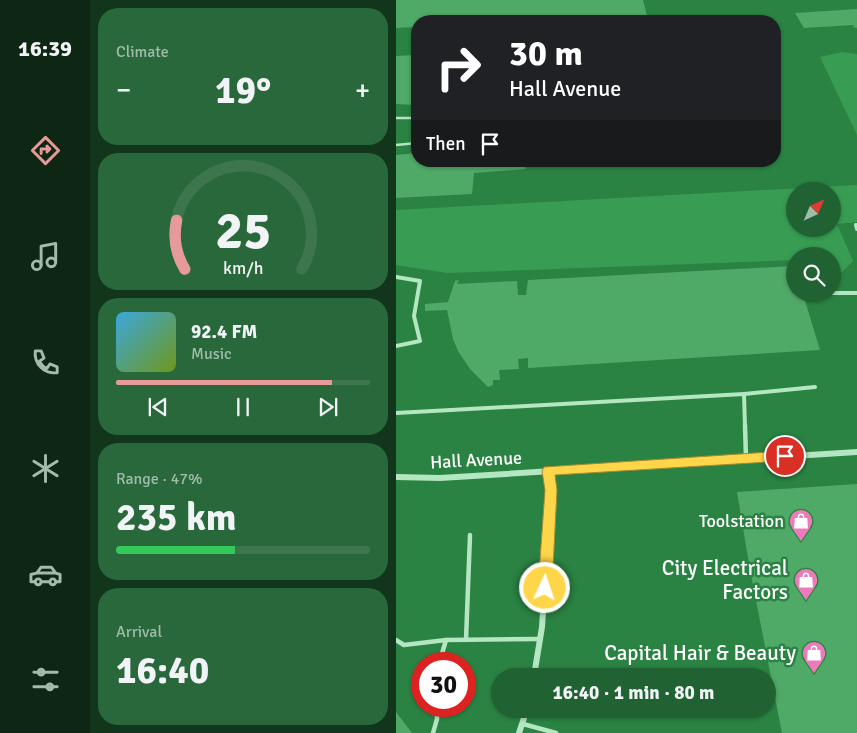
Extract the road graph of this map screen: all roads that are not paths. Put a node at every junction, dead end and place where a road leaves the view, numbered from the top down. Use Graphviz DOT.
graph roads {
  1 [pos="396,118"];
  2 [pos="411,118"];
  3 [pos="411,144"];
  4 [pos="396,145"];
  5 [pos="396,277"];
  6 [pos="841,293"];
  7 [pos="857,293"];
  8 [pos="396,346"];
  9 [pos="815,387"];
  10 [pos="744,394"];
  11 [pos="396,412"];
  12 [pos="857,452"];
  13 [pos="746,459"];
  14 [pos="548,471"];
  15 [pos="396,477"];
  16 [pos="470,535"];
  17 [pos="540,639"];
  18 [pos="396,640"];
  19 [pos="446,640"];
  20 [pos="466,640"];
  21 [pos="442,652"];
  22 [pos="535,668"];
  23 [pos="437,717"];
  24 [pos="525,718"];
  25 [pos="524,724"];
  26 [pos="433,733"];
  27 [pos="519,733"];
  28 [pos="556,733"];
  1 -- 2 [label="lane"];
  3 -- 4 [label="lane"];
  5 -- 8 [label="lane"];
  6 -- 7 [label="lane"];
  9 -- 10 [label="lane"];
  10 -- 11 [label="lane"];
  10 -- 13 [label="lane"];
  12 -- 13 [label="street, Hall Avenue"];
  13 -- 14 [label="street, Hall Avenue"];
  14 -- 15 [label="street, Hall Avenue"];
  14 -- 17 [label="street"];
  16 -- 20 [label="lane"];
  17 -- 20 [label="lane"];
  17 -- 22 [label="street"];
  18 -- 19 [label="lane"];
  19 -- 20 [label="lane"];
  19 -- 21 [label="lane"];
  23 -- 26 [label="lane"];
  24 -- 25 [label="street"];
  25 -- 27 [label="street"];
  25 -- 28 [label="lane"];
}
